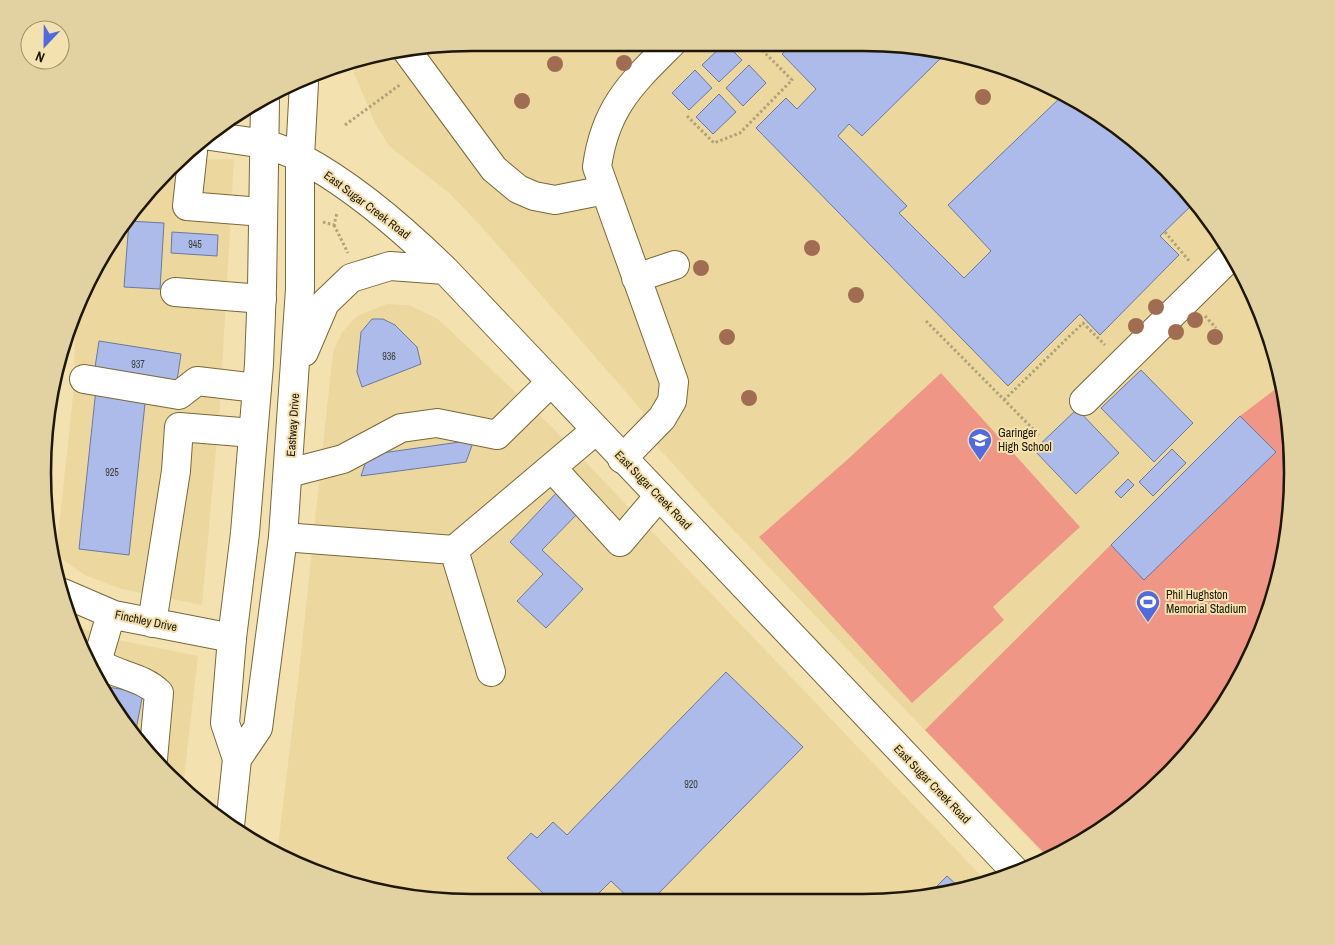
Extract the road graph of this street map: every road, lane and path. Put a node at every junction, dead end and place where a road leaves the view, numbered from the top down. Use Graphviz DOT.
graph roads {
  1 [pos="663,51"];
  2 [pos="764,51"];
  3 [pos="411,56"];
  4 [pos="404,82"];
  5 [pos="304,86"];
  6 [pos="265,106"];
  7 [pos="687,116"];
  8 [pos="345,125"];
  9 [pos="217,137"];
  10 [pos="266,144"];
  11 [pos="300,157"];
  12 [pos="192,159"];
  13 [pos="605,190"];
  14 [pos="262,212"];
  15 [pos="337,213"];
  16 [pos="322,222"];
  17 [pos="334,225"];
  18 [pos="1165,232"];
  19 [pos="350,256"];
  20 [pos="1226,261"];
  21 [pos="675,265"];
  22 [pos="1190,267"];
  23 [pos="445,270"];
  24 [pos="636,278"];
  25 [pos="175,292"];
  26 [pos="262,299"];
  27 [pos="926,321"];
  28 [pos="1123,363"];
  29 [pos="297,367"];
  30 [pos="84,379"];
  31 [pos="550,383"];
  32 [pos="257,388"];
  33 [pos="1004,400"];
  34 [pos="1084,401"];
  35 [pos="596,430"];
  36 [pos="254,432"];
  37 [pos="1039,435"];
  38 [pos="622,459"];
  39 [pos="552,468"];
  40 [pos="289,473"];
  41 [pos="659,496"];
  42 [pos="283,537"];
  43 [pos="454,550"];
  44 [pos="70,596"];
  45 [pos="111,614"];
  46 [pos="152,623"];
  47 [pos="232,638"];
  48 [pos="96,660"];
  49 [pos="97,663"];
  50 [pos="491,672"];
  51 [pos="154,748"];
  52 [pos="237,759"];
  53 [pos="227,815"];
  54 [pos="1011,867"];
  1 -- 13 [label="main road"];
  2 -- 7 [label="path"];
  3 -- 13 [label="main road"];
  4 -- 8 [label="path"];
  5 -- 11 [label="main road, Eastway Drive"];
  6 -- 10 [label="main road, Eastway Drive"];
  9 -- 10 [label="main road, East Sugar Creek Road"];
  10 -- 11 [label="main road, East Sugar Creek Road"];
  10 -- 14 [label="main road, Eastway Drive"];
  11 -- 23 [label="main road, East Sugar Creek Road"];
  11 -- 29 [label="main road, Eastway Drive"];
  12 -- 14 [label="main road"];
  13 -- 24 [label="main road"];
  14 -- 26 [label="main road, Eastway Drive"];
  15 -- 17 [label="path"];
  16 -- 17 [label="path"];
  17 -- 19 [label="path"];
  18 -- 22 [label="path"];
  20 -- 28 [label="main road"];
  21 -- 24 [label="main road"];
  23 -- 29 [label="main road"];
  23 -- 31 [label="main road, East Sugar Creek Road"];
  24 -- 38 [label="main road"];
  25 -- 26 [label="main road"];
  26 -- 32 [label="main road, Eastway Drive"];
  27 -- 33 [label="path"];
  28 -- 33 [label="path"];
  28 -- 34 [label="main road"];
  29 -- 40 [label="main road, Eastway Drive"];
  30 -- 32 [label="main road"];
  31 -- 35 [label="main road, East Sugar Creek Road"];
  31 -- 40 [label="main road"];
  32 -- 36 [label="main road, Eastway Drive"];
  33 -- 37 [label="path"];
  35 -- 38 [label="main road, East Sugar Creek Road"];
  35 -- 39 [label="main road"];
  36 -- 46 [label="main road"];
  36 -- 47 [label="main road, Eastway Drive"];
  38 -- 41 [label="main road, East Sugar Creek Road"];
  39 -- 41 [label="main road"];
  39 -- 43 [label="main road"];
  40 -- 42 [label="main road, Eastway Drive"];
  41 -- 54 [label="main road, East Sugar Creek Road"];
  42 -- 43 [label="main road"];
  42 -- 52 [label="main road, Eastway Drive"];
  43 -- 50 [label="main road"];
  44 -- 45 [label="main road, Finchley Drive"];
  45 -- 46 [label="main road, Finchley Drive"];
  45 -- 48 [label="main road"];
  46 -- 47 [label="main road, Finchley Drive"];
  47 -- 52 [label="main road, Eastway Drive"];
  49 -- 51 [label="main road"];
  52 -- 53 [label="main road, Eastway Drive"];
}
